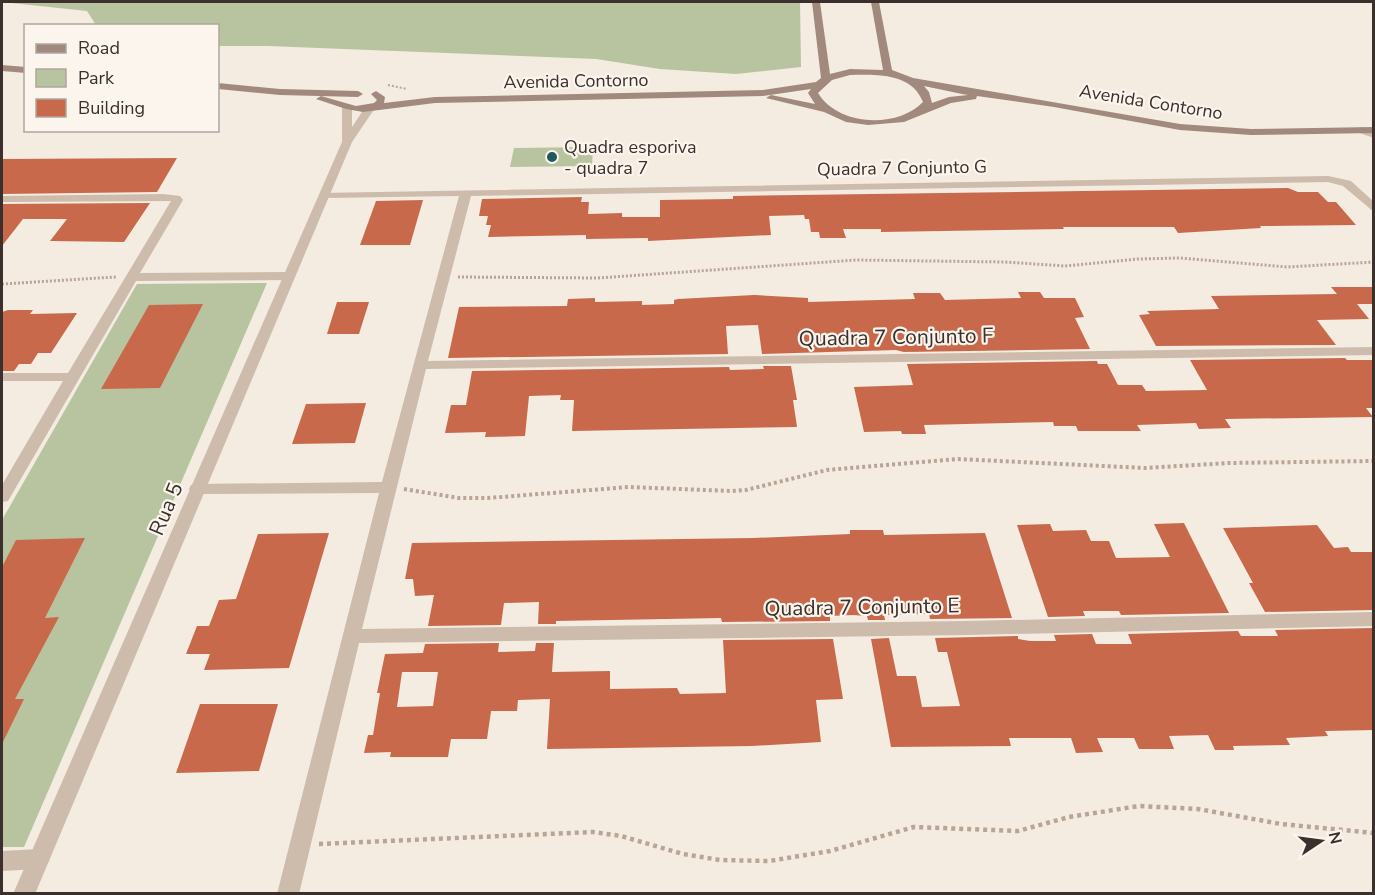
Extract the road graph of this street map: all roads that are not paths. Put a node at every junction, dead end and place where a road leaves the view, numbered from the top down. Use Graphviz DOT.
graph roads {
  1 [pos="816,2"];
  2 [pos="875,2"];
  3 [pos="2,68"];
  4 [pos="24,70"];
  5 [pos="900,77"];
  6 [pos="822,82"];
  7 [pos="219,87"];
  8 [pos="280,92"];
  9 [pos="358,94"];
  10 [pos="376,94"];
  11 [pos="718,95"];
  12 [pos="997,95"];
  13 [pos="435,100"];
  14 [pos="346,107"];
  15 [pos="372,108"];
  16 [pos="824,109"];
  17 [pos="924,110"];
  18 [pos="1361,130"];
  19 [pos="1374,130"];
  20 [pos="1374,135"];
  21 [pos="347,142"];
  22 [pos="466,192"];
  23 [pos="324,195"];
  24 [pos="2,199"];
  25 [pos="1374,209"];
  26 [pos="289,276"];
  27 [pos="132,277"];
  28 [pos="1374,351"];
  29 [pos="420,365"];
  30 [pos="2,377"];
  31 [pos="73,377"];
  32 [pos="388,487"];
  33 [pos="197,489"];
  34 [pos="2,497"];
  35 [pos="1374,619"];
  36 [pos="352,636"];
  37 [pos="39,859"];
  38 [pos="2,861"];
  39 [pos="24,894"];
  40 [pos="288,894"];
  1 -- 6 [label="main road"];
  2 -- 5 [label="main road"];
  3 -- 4 [label="main road"];
  5 -- 6 [label="main road, Avenida Contorno"];
  5 -- 12 [label="main road, Avenida Contorno"];
  5 -- 17 [label="main road"];
  6 -- 11 [label="main road, Avenida Contorno"];
  6 -- 16 [label="main road"];
  7 -- 8 [label="main road"];
  8 -- 9 [label="main road"];
  8 -- 14 [label="main road"];
  9 -- 10 [label="main road, Avenida Contorno"];
  9 -- 14 [label="main road"];
  10 -- 13 [label="main road, Avenida Contorno"];
  10 -- 15 [label="main road"];
  11 -- 13 [label="main road, Avenida Contorno"];
  11 -- 16 [label="main road, Avenida Contorno"];
  12 -- 17 [label="main road, Avenida Contorno"];
  12 -- 18 [label="main road, Avenida Contorno"];
  13 -- 15 [label="main road, Avenida Contorno"];
  14 -- 15 [label="main road, Avenida Contorno"];
  14 -- 21 [label="street, Rua 5"];
  15 -- 21 [label="street, Rua 5"];
  16 -- 17 [label="main road, Avenida Contorno"];
  18 -- 19 [label="main road, Avenida Contorno"];
  18 -- 20 [label="street"];
  21 -- 23 [label="street, Rua 5"];
  22 -- 23 [label="street, Quadra 7 Conjunto G"];
  22 -- 25 [label="street, Quadra 7 Conjunto G"];
  22 -- 29 [label="street"];
  23 -- 26 [label="street, Rua 5"];
  24 -- 27 [label="street"];
  26 -- 27 [label="street"];
  26 -- 33 [label="street, Rua 5"];
  27 -- 31 [label="street"];
  28 -- 29 [label="street, Quadra 7 Conjunto F"];
  29 -- 32 [label="street"];
  30 -- 31 [label="street"];
  31 -- 34 [label="street"];
  32 -- 33 [label="street"];
  32 -- 36 [label="street"];
  33 -- 37 [label="street, Rua 5"];
  35 -- 36 [label="street, Quadra 7 Conjunto E"];
  36 -- 40 [label="street"];
  37 -- 38 [label="street"];
  37 -- 39 [label="street, Rua 5"];
}
